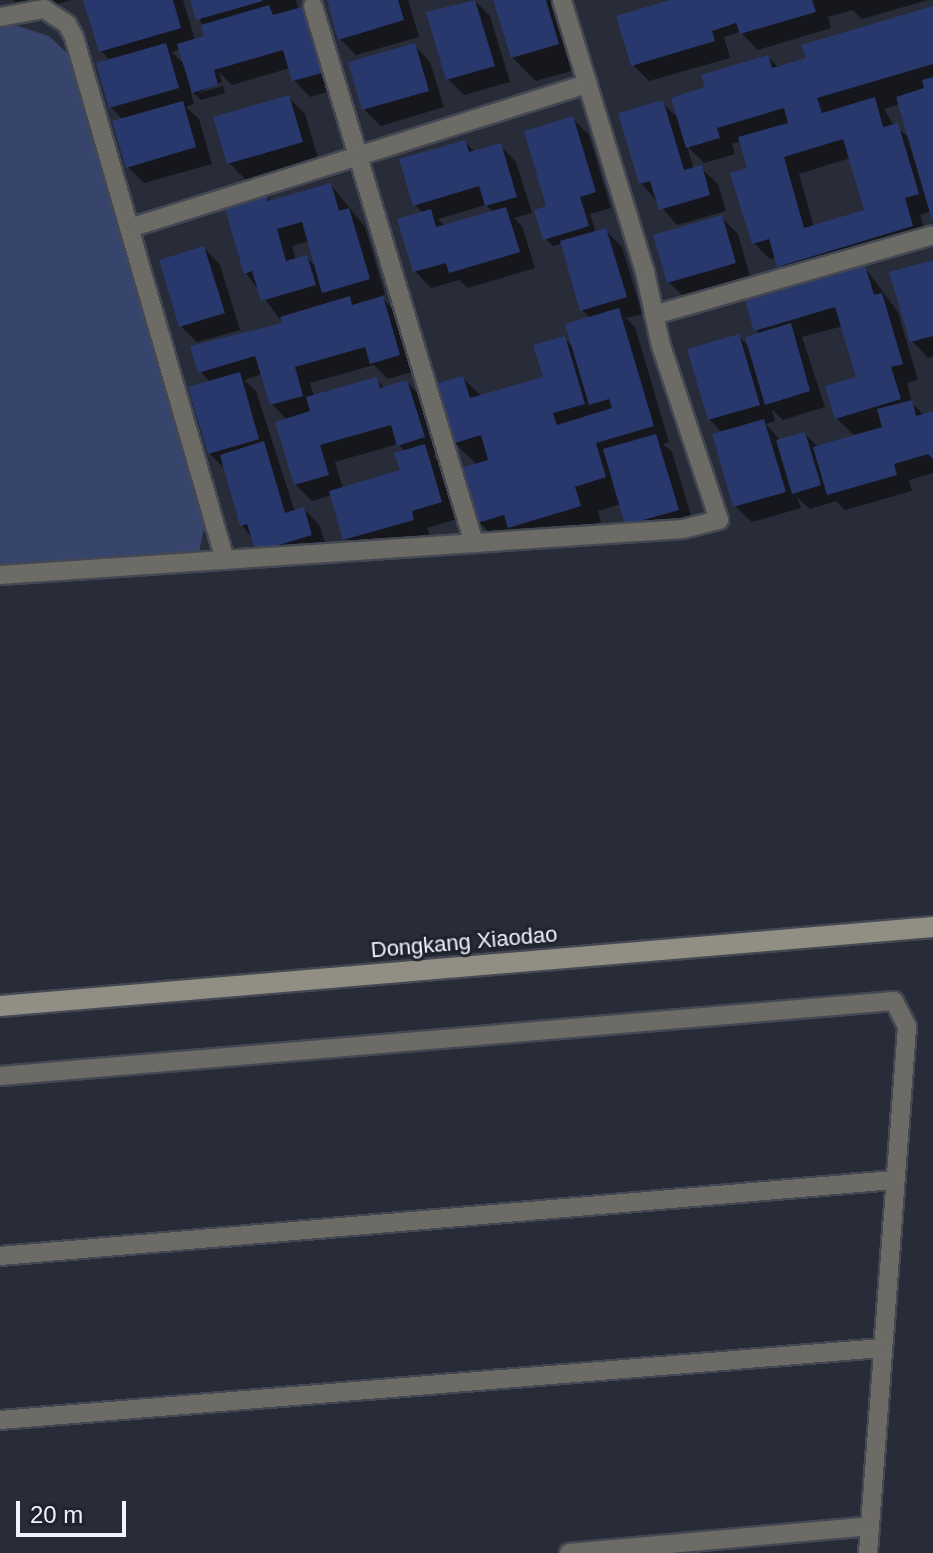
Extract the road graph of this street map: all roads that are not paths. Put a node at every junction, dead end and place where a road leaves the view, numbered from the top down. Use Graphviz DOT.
graph roads {
  1 [pos="562,0"];
  2 [pos="313,6"];
  3 [pos="0,17"];
  4 [pos="588,84"];
  5 [pos="358,156"];
  6 [pos="130,228"];
  7 [pos="933,235"];
  8 [pos="654,315"];
  9 [pos="474,543"];
  10 [pos="225,560"];
  11 [pos="0,575"];
  12 [pos="933,927"];
  13 [pos="0,1006"];
  14 [pos="0,1076"];
  15 [pos="893,1180"];
  16 [pos="0,1256"];
  17 [pos="882,1348"];
  18 [pos="0,1420"];
  19 [pos="870,1526"];
  20 [pos="569,1553"];
  21 [pos="868,1553"];
  1 -- 4 [label="lane"];
  2 -- 5 [label="lane"];
  3 -- 6 [label="lane"];
  4 -- 5 [label="lane"];
  4 -- 8 [label="lane"];
  5 -- 6 [label="lane"];
  5 -- 9 [label="lane"];
  6 -- 10 [label="lane"];
  7 -- 8 [label="lane"];
  8 -- 9 [label="lane"];
  9 -- 10 [label="lane"];
  10 -- 11 [label="lane"];
  12 -- 13 [label="street, Dongkang Xiaodao"];
  14 -- 15 [label="lane"];
  15 -- 16 [label="lane"];
  15 -- 17 [label="lane"];
  17 -- 18 [label="lane"];
  17 -- 19 [label="lane"];
  19 -- 20 [label="lane"];
  19 -- 21 [label="lane"];
}
